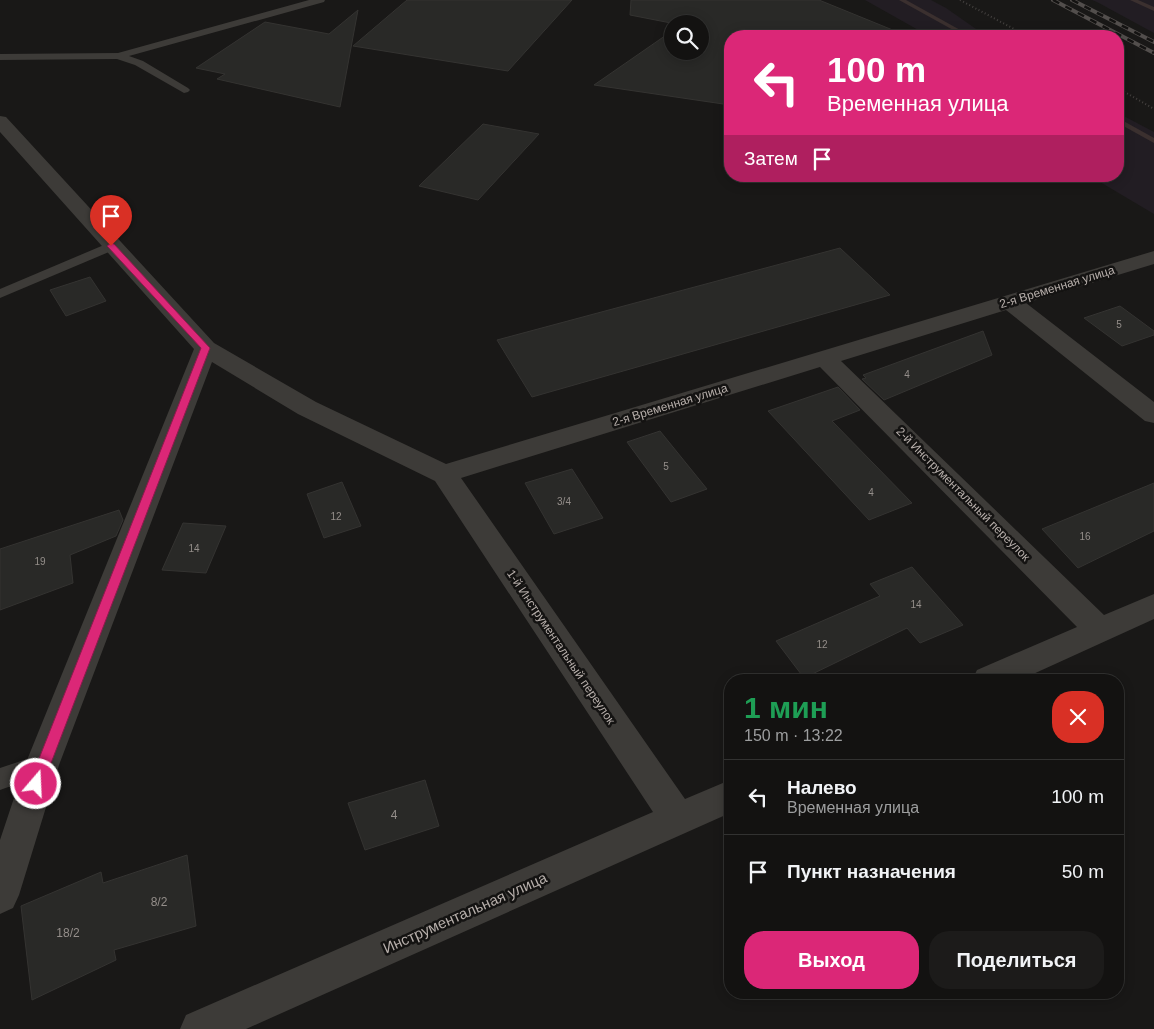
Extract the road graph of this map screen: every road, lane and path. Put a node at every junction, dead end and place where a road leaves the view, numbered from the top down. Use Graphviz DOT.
graph roads {
  1 [pos="320,0"];
  2 [pos="960,0"];
  3 [pos="1016,30"];
  4 [pos="118,56"];
  5 [pos="0,57"];
  6 [pos="184,90"];
  7 [pos="1124,92"];
  8 [pos="1154,109"];
  9 [pos="0,121"];
  10 [pos="111,246"];
  11 [pos="1154,257"];
  12 [pos="0,294"];
  13 [pos="1010,302"];
  14 [pos="206,348"];
  15 [pos="825,358"];
  16 [pos="1154,415"];
  17 [pos="444,474"];
  18 [pos="1154,606"];
  19 [pos="1100,630"];
  20 [pos="1001,674"];
  21 [pos="42,765"];
  22 [pos="0,779"];
  23 [pos="724,799"];
  24 [pos="678,819"];
  25 [pos="0,895"];
  26 [pos="200,1029"];
  1 -- 4 [label="lane"];
  2 -- 3 [label="path"];
  4 -- 5 [label="lane"];
  4 -- 6 [label="lane"];
  7 -- 8 [label="path"];
  9 -- 10 [label="street"];
  10 -- 12 [label="lane"];
  10 -- 14 [label="street"];
  11 -- 13 [label="street, 2-я Временная улица"];
  13 -- 15 [label="street, 2-я Временная улица"];
  13 -- 16 [label="street"];
  14 -- 17 [label="street"];
  14 -- 21 [label="street"];
  15 -- 17 [label="street, 2-я Временная улица"];
  15 -- 19 [label="street, 2-й Инструментальный переулок"];
  17 -- 24 [label="street, 1-й Инструментальный переулок"];
  18 -- 19 [label="street"];
  19 -- 20 [label="street"];
  21 -- 22 [label="lane"];
  21 -- 25 [label="street"];
  23 -- 24 [label="street, Инструментальная улица"];
  24 -- 26 [label="street, Инструментальная улица"];
}
